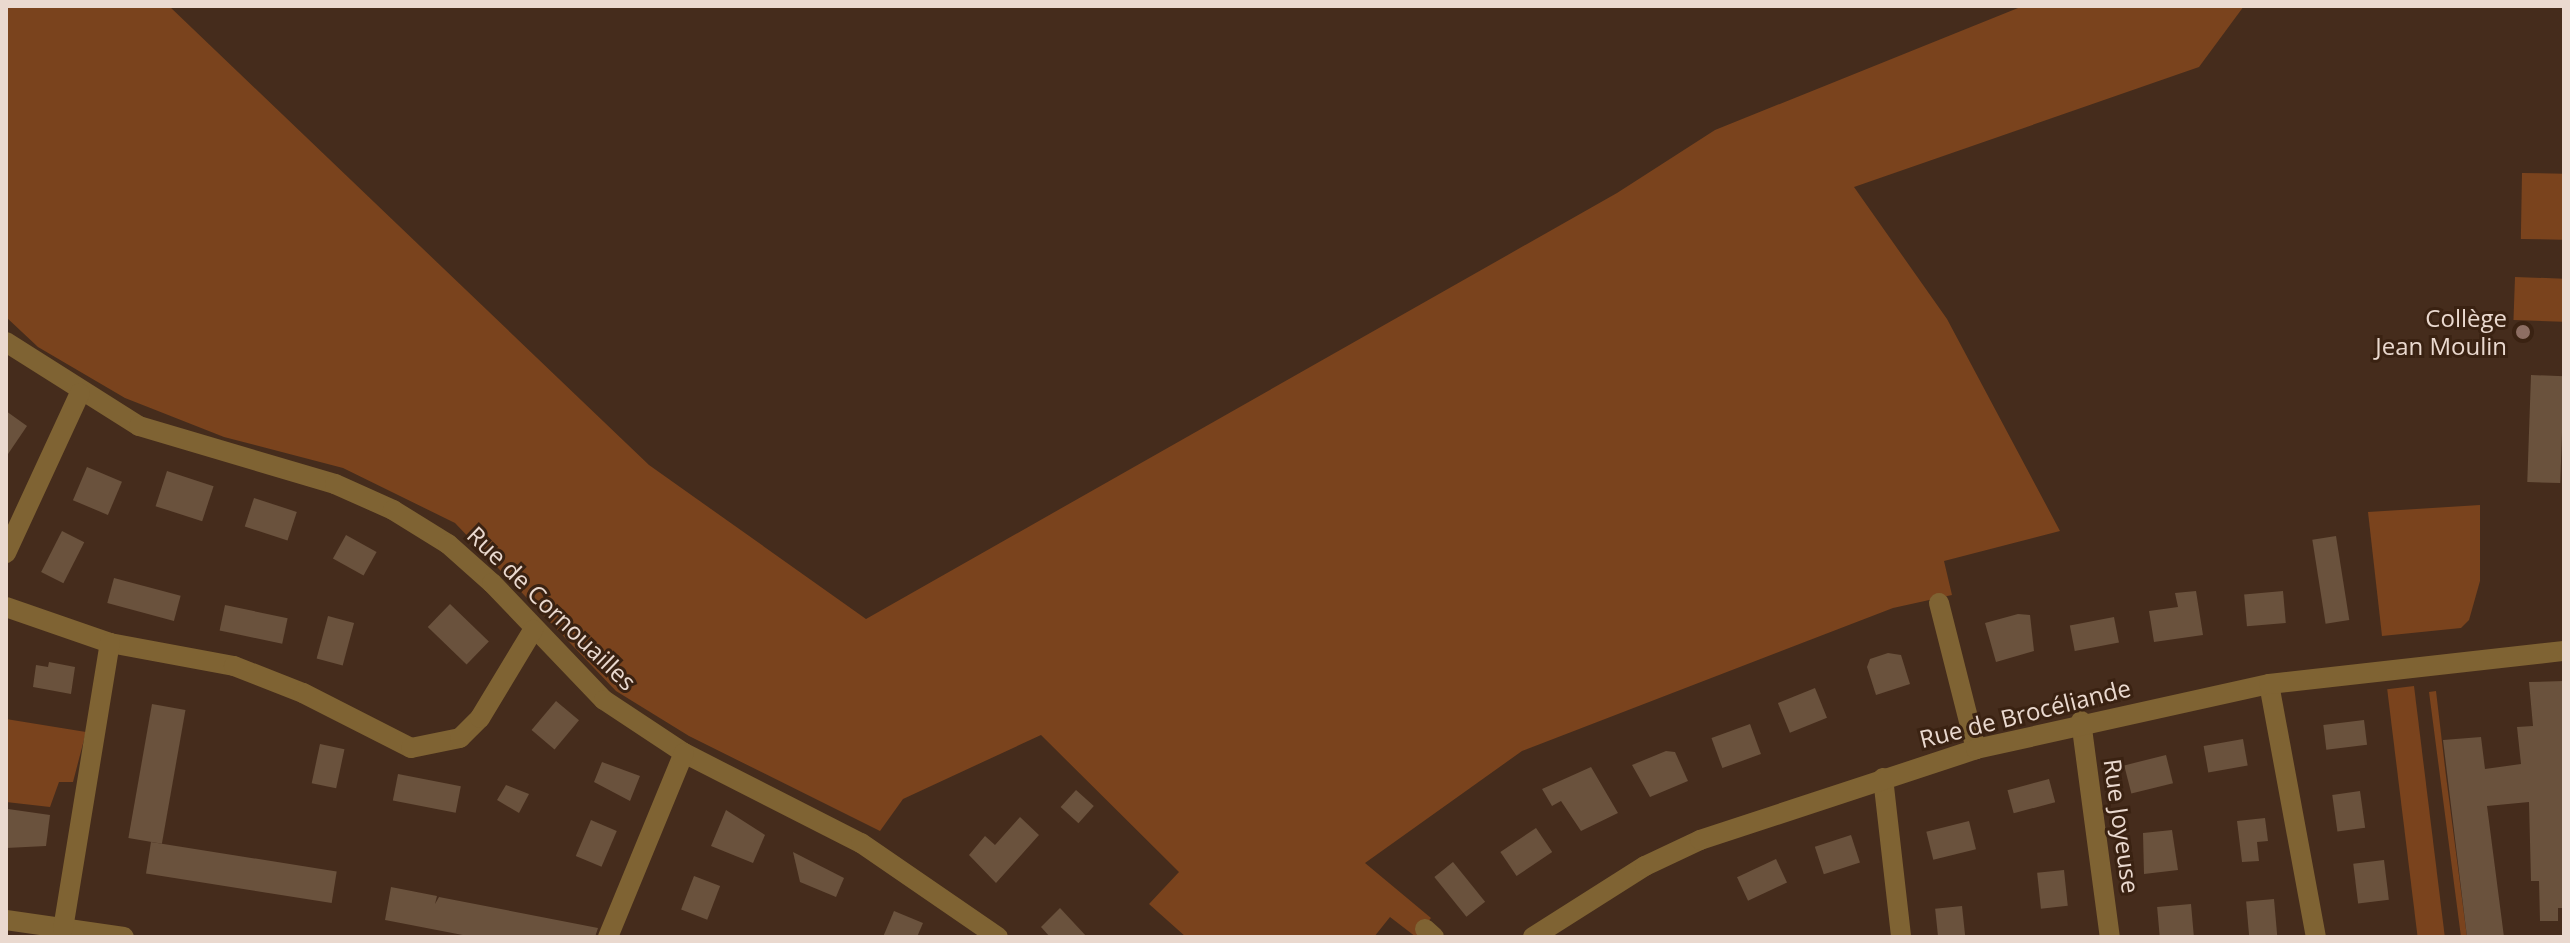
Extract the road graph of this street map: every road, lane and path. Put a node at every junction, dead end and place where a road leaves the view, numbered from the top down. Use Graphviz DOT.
graph roads {
  1 [pos="6,342"];
  2 [pos="80,393"];
  3 [pos="6,553"];
  4 [pos="1939,603"];
  5 [pos="6,607"];
  6 [pos="533,630"];
  7 [pos="110,643"];
  8 [pos="2564,651"];
  9 [pos="2269,684"];
  10 [pos="2081,721"];
  11 [pos="1976,749"];
  12 [pos="684,753"];
  13 [pos="1883,778"];
  14 [pos="6,920"];
  15 [pos="63,929"];
  16 [pos="124,937"];
  17 [pos="608,937"];
  18 [pos="998,937"];
  19 [pos="1533,937"];
  20 [pos="1901,937"];
  21 [pos="2110,937"];
  22 [pos="2316,937"];
  1 -- 2 [label="street, Rue de Cornouailles"];
  2 -- 3 [label="street"];
  2 -- 6 [label="street, Rue de Cornouailles"];
  4 -- 11 [label="street"];
  5 -- 7 [label="street"];
  6 -- 7 [label="street"];
  6 -- 12 [label="street, Rue de Cornouailles"];
  7 -- 15 [label="street"];
  8 -- 9 [label="street, Rue de Brocéliande"];
  9 -- 10 [label="street, Rue de Brocéliande"];
  9 -- 22 [label="street"];
  10 -- 11 [label="street, Rue de Brocéliande"];
  10 -- 21 [label="street, Rue Joyeuse"];
  11 -- 13 [label="street, Rue de Brocéliande"];
  12 -- 17 [label="street"];
  12 -- 18 [label="street, Rue de Cornouailles"];
  13 -- 19 [label="street, Rue de Brocéliande"];
  13 -- 20 [label="street"];
  14 -- 15 [label="street"];
  15 -- 16 [label="street"];
}
